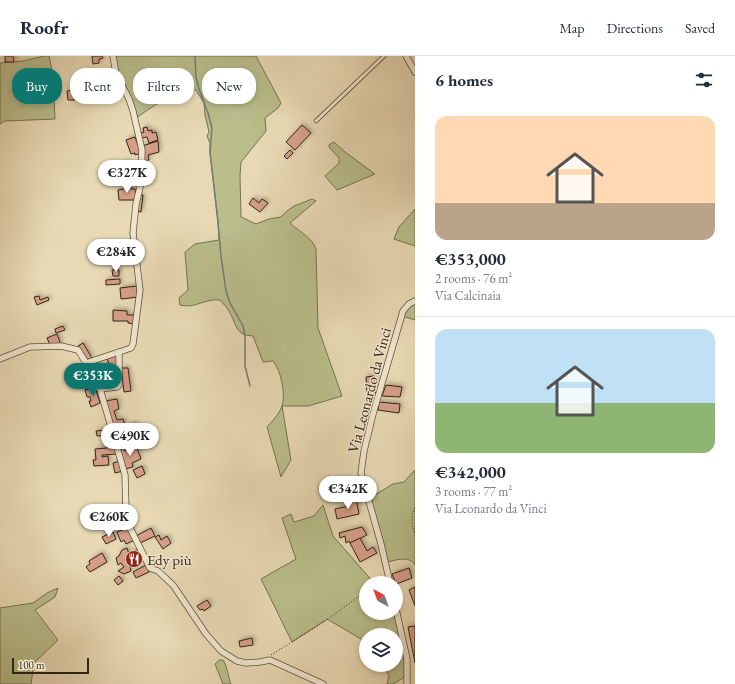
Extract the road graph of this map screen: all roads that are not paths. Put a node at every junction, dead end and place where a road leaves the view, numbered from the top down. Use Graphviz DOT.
graph roads {
  1 [pos="113,56"];
  2 [pos="384,56"];
  3 [pos="406,56"];
  4 [pos="415,72"];
  5 [pos="316,121"];
  6 [pos="415,301"];
  7 [pos="119,352"];
  8 [pos="0,359"];
  9 [pos="86,363"];
  10 [pos="100,389"];
  11 [pos="388,576"];
  12 [pos="398,620"];
  13 [pos="323,684"];
  14 [pos="408,684"];
  1 -- 7 [label="street"];
  2 -- 5 [label="lane"];
  3 -- 4 [label="street"];
  6 -- 11 [label="street, Via Leonardo da Vinci"];
  7 -- 9 [label="street"];
  7 -- 10 [label="street"];
  8 -- 9 [label="street"];
  9 -- 10 [label="street"];
  10 -- 13 [label="street"];
  12 -- 14 [label="street"];
}
